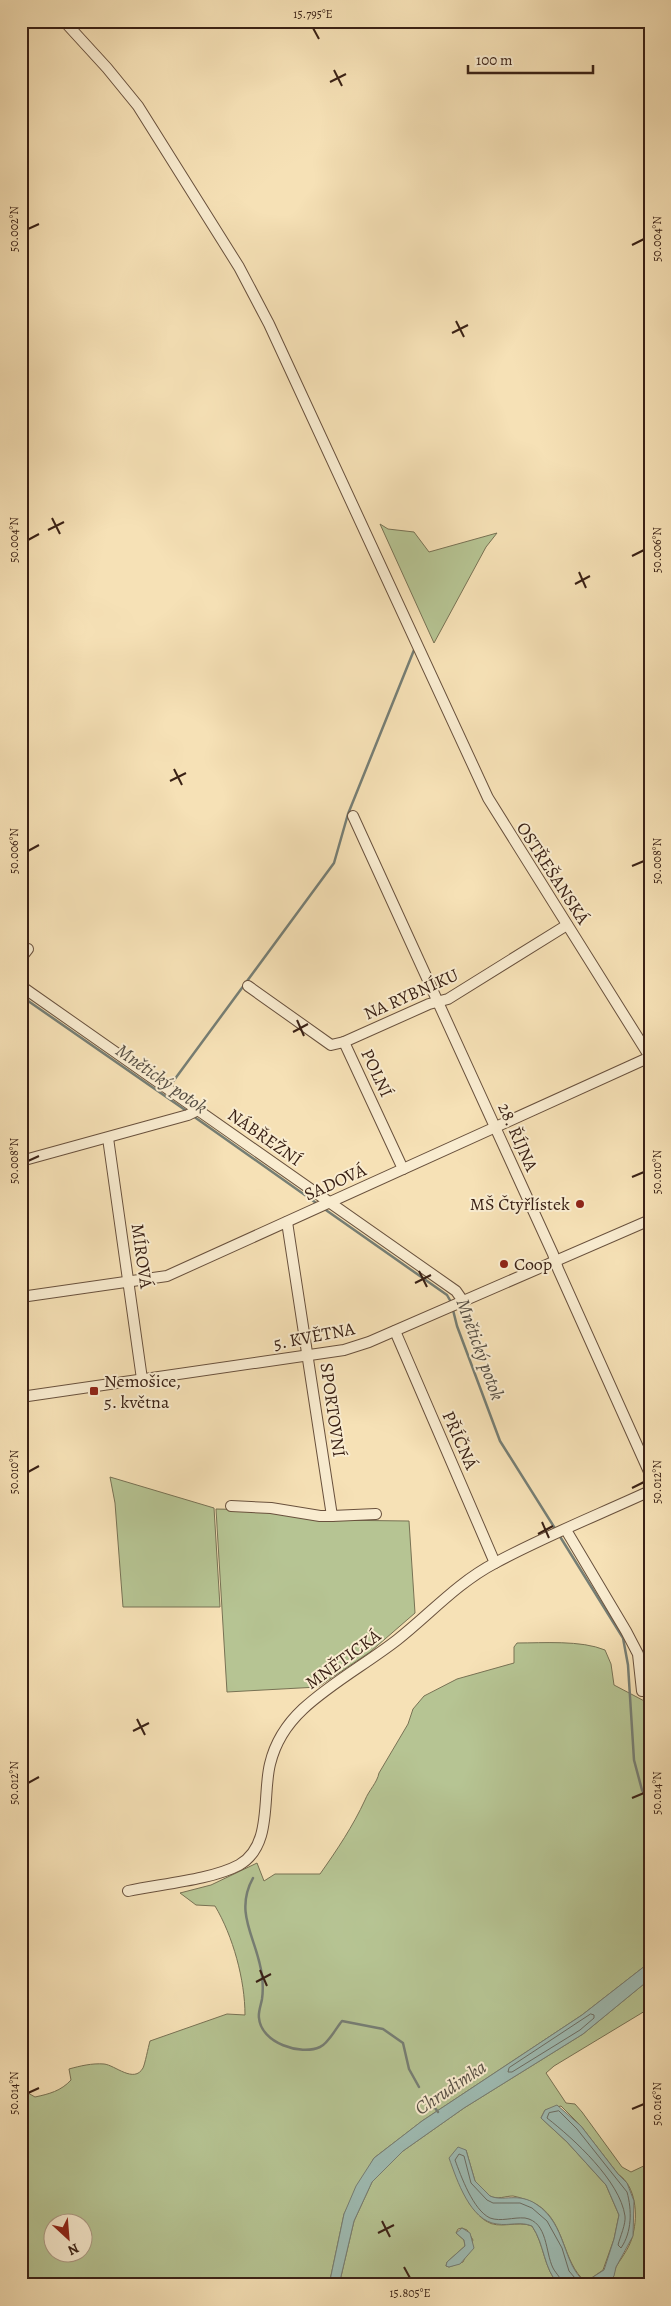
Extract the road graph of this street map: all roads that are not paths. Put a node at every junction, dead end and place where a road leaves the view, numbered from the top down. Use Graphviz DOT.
graph roads {
  1 [pos="64,21"];
  2 [pos="353,816"];
  3 [pos="567,925"];
  4 [pos="28,949"];
  5 [pos="21,958"];
  6 [pos="21,986"];
  7 [pos="248,986"];
  8 [pos="438,1003"];
  9 [pos="344,1042"];
  10 [pos="650,1057"];
  11 [pos="194,1113"];
  12 [pos="495,1127"];
  13 [pos="108,1138"];
  14 [pos="21,1161"];
  15 [pos="403,1169"];
  16 [pos="323,1205"];
  17 [pos="650,1220"];
  18 [pos="287,1222"];
  19 [pos="555,1261"];
  20 [pos="129,1282"];
  21 [pos="21,1297"];
  22 [pos="461,1302"];
  23 [pos="395,1331"];
  24 [pos="308,1356"];
  25 [pos="142,1379"];
  26 [pos="21,1397"];
  27 [pos="650,1474"];
  28 [pos="650,1491"];
  29 [pos="231,1506"];
  30 [pos="376,1514"];
  31 [pos="332,1516"];
  32 [pos="566,1530"];
  33 [pos="496,1563"];
  34 [pos="642,1691"];
  35 [pos="128,1891"];
  1 -- 3 [label="street, OSTŘEŠANSKÁ"];
  2 -- 8 [label="street, 28. ŘÍJNA"];
  3 -- 8 [label="street, NA RYBNÍKU"];
  3 -- 10 [label="street, OSTŘEŠANSKÁ"];
  4 -- 5 [label="street"];
  6 -- 11 [label="street, NÁBŘEŽNÍ"];
  7 -- 9 [label="street, POLNÍ"];
  8 -- 9 [label="street, NA RYBNÍKU"];
  8 -- 12 [label="street, 28. ŘÍJNA"];
  9 -- 15 [label="street, POLNÍ"];
  10 -- 12 [label="street, SADOVÁ"];
  11 -- 13 [label="street"];
  11 -- 16 [label="street, NÁBŘEŽNÍ"];
  12 -- 15 [label="street, SADOVÁ"];
  12 -- 19 [label="street, 28. ŘÍJNA"];
  13 -- 14 [label="street"];
  13 -- 20 [label="street, MÍROVÁ"];
  15 -- 16 [label="street, SADOVÁ"];
  16 -- 18 [label="street, SADOVÁ"];
  16 -- 22 [label="street, NÁBŘEŽNÍ"];
  17 -- 19 [label="street, 5. KVĚTNA"];
  18 -- 20 [label="street, SADOVÁ"];
  18 -- 24 [label="street, SPORTOVNÍ"];
  19 -- 22 [label="street, 5. KVĚTNA"];
  19 -- 27 [label="street, 28. ŘÍJNA"];
  20 -- 21 [label="street, SADOVÁ"];
  20 -- 25 [label="street, MÍROVÁ"];
  22 -- 23 [label="street, 5. KVĚTNA"];
  23 -- 24 [label="street, 5. KVĚTNA"];
  23 -- 33 [label="street, PŘÍČNÁ"];
  24 -- 25 [label="street, 5. KVĚTNA"];
  24 -- 31 [label="street, SPORTOVNÍ"];
  25 -- 26 [label="street, 5. KVĚTNA"];
  28 -- 32 [label="street, MNĚTICKÁ"];
  29 -- 31 [label="street"];
  30 -- 31 [label="street"];
  32 -- 33 [label="street, MNĚTICKÁ"];
  32 -- 34 [label="street"];
  33 -- 35 [label="street, MNĚTICKÁ"];
}
